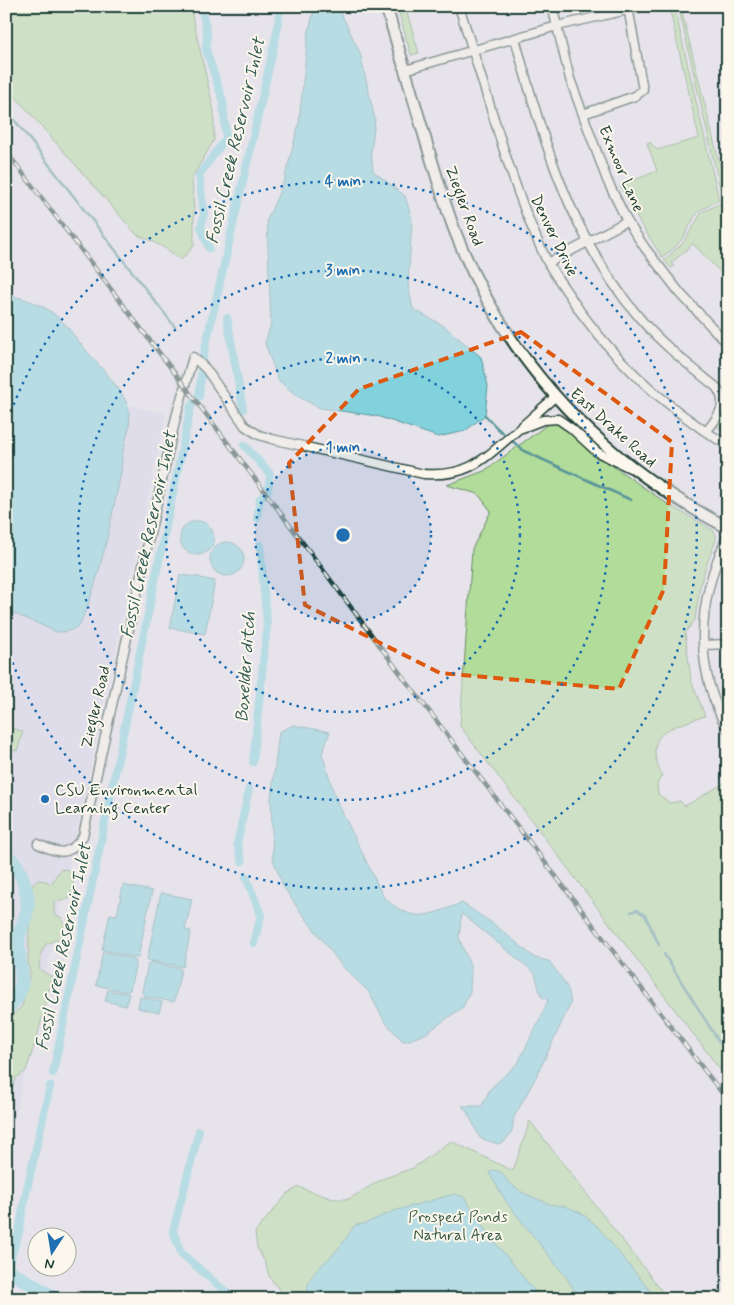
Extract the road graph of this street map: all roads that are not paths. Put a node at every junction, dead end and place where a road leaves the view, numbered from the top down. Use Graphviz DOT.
graph roads {
  1 [pos="386,6"];
  2 [pos="459,6"];
  3 [pos="552,6"];
  4 [pos="645,6"];
  5 [pos="629,8"];
  6 [pos="557,26"];
  7 [pos="515,38"];
  8 [pos="473,50"];
  9 [pos="405,70"];
  10 [pos="583,114"];
  11 [pos="627,220"];
  12 [pos="587,242"];
  13 [pos="548,263"];
  14 [pos="728,343"];
  15 [pos="556,396"];
  16 [pos="516,431"];
  17 [pos="706,432"];
  18 [pos="728,446"];
  19 [pos="635,470"];
  20 [pos="728,528"];
  21 [pos="728,535"];
  22 [pos="703,644"];
  23 [pos="728,644"];
  24 [pos="728,730"];
  25 [pos="38,844"];
  1 -- 9 [label="main road, Ziegler Road"];
  2 -- 8 [label="street, Denver Drive"];
  3 -- 6 [label="street, Exmoor Lane"];
  4 -- 5 [label="street"];
  5 -- 6 [label="street"];
  5 -- 10 [label="street"];
  6 -- 7 [label="street"];
  6 -- 10 [label="street, Exmoor Lane"];
  7 -- 8 [label="street"];
  7 -- 12 [label="street"];
  8 -- 9 [label="street"];
  8 -- 13 [label="street, Denver Drive"];
  9 -- 15 [label="main road, Ziegler Road"];
  10 -- 11 [label="street, Exmoor Lane"];
  11 -- 12 [label="street"];
  11 -- 14 [label="street, Exmoor Lane"];
  12 -- 13 [label="street"];
  12 -- 17 [label="street"];
  13 -- 17 [label="street, Denver Drive"];
  15 -- 16 [label="street"];
  15 -- 19 [label="main road, East Drake Road"];
  16 -- 19 [label="street"];
  16 -- 25 [label="street, Ziegler Road"];
  17 -- 18 [label="street, Denver Drive"];
  19 -- 20 [label="main road, East Drake Road"];
  21 -- 22 [label="street"];
  22 -- 23 [label="street"];
  22 -- 24 [label="street"];
}
